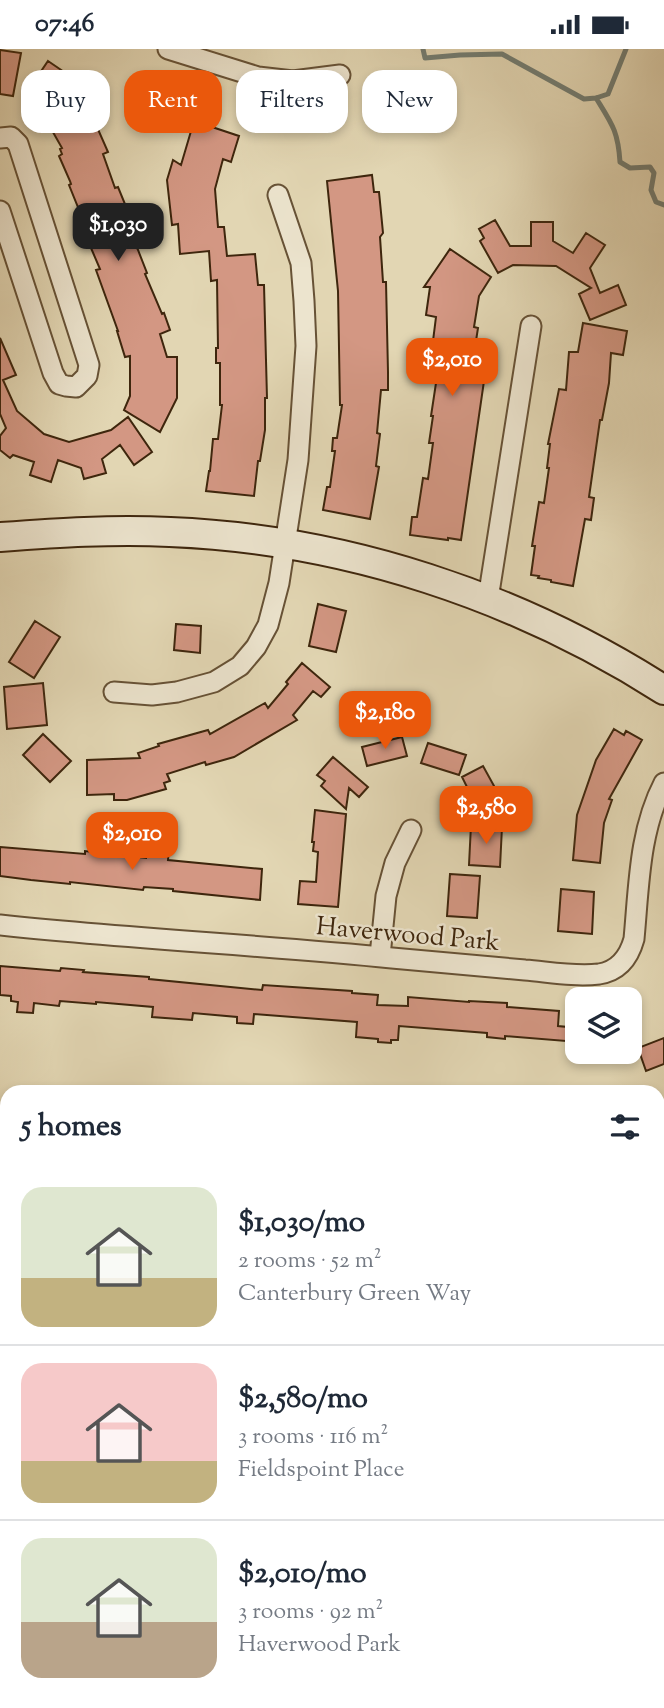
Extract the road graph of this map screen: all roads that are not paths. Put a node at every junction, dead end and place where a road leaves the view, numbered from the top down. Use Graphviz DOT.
graph roads {
  1 [pos="168,49"];
  2 [pos="236,70"];
  3 [pos="0,138"];
  4 [pos="278,195"];
  5 [pos="0,211"];
  6 [pos="531,326"];
  7 [pos="0,537"];
  8 [pos="284,544"];
  9 [pos="488,599"];
  10 [pos="664,690"];
  11 [pos="114,692"];
  12 [pos="664,783"];
  13 [pos="411,830"];
  14 [pos="0,925"];
  15 [pos="380,957"];
  1 -- 2 [label="street"];
  3 -- 5 [label="street"];
  4 -- 8 [label="street"];
  6 -- 9 [label="street"];
  7 -- 8 [label="street"];
  8 -- 9 [label="street"];
  8 -- 11 [label="street"];
  9 -- 10 [label="street"];
  12 -- 15 [label="street, Haverwood Park"];
  13 -- 15 [label="street"];
  14 -- 15 [label="street, Haverwood Park"];
}
